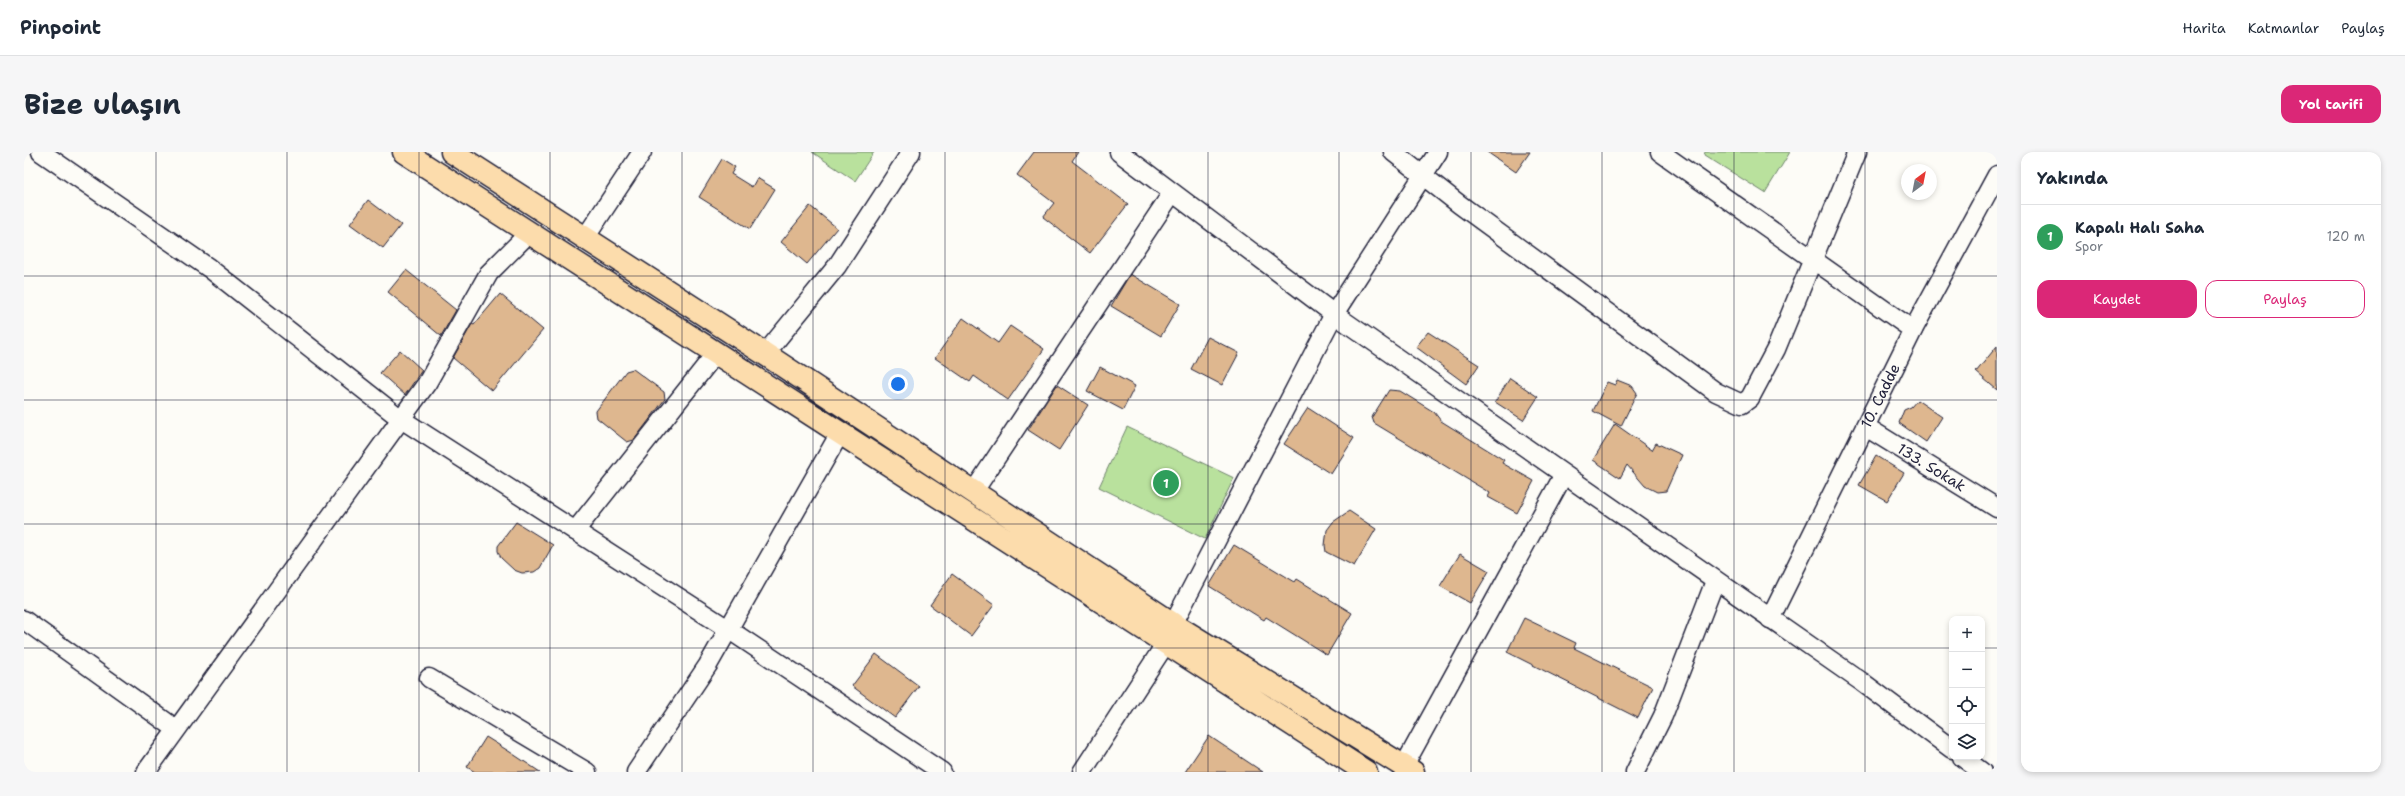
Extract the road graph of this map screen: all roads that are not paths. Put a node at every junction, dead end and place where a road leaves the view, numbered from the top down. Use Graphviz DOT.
graph roads {
  1 [pos="41,152"];
  2 [pos="404,152"];
  3 [pos="452,152"];
  4 [pos="642,152"];
  5 [pos="911,152"];
  6 [pos="1119,152"];
  7 [pos="1393,152"];
  8 [pos="1438,152"];
  9 [pos="1660,152"];
  10 [pos="1857,152"];
  11 [pos="1423,174"];
  12 [pos="1997,175"];
  13 [pos="1172,193"];
  14 [pos="529,233"];
  15 [pos="585,238"];
  16 [pos="1814,262"];
  17 [pos="1334,314"];
  18 [pos="1913,330"];
  19 [pos="716,353"];
  20 [pos="765,354"];
  21 [pos="401,419"];
  22 [pos="1866,427"];
  23 [pos="840,433"];
  24 [pos="1564,476"];
  25 [pos="974,491"];
  26 [pos="1997,508"];
  27 [pos="575,531"];
  28 [pos="1715,581"];
  29 [pos="1770,619"];
  30 [pos="24,620"];
  31 [pos="728,629"];
  32 [pos="1169,634"];
  33 [pos="429,678"];
  34 [pos="176,729"];
  35 [pos="1949,747"];
  36 [pos="1966,760"];
  37 [pos="1408,769"];
  38 [pos="146,772"];
  39 [pos="587,772"];
  40 [pos="636,772"];
  41 [pos="942,772"];
  42 [pos="1082,772"];
  43 [pos="1366,772"];
  44 [pos="1635,772"];
  45 [pos="1982,772"];
  1 -- 21 [label="street"];
  2 -- 14 [label="highway"];
  3 -- 15 [label="highway"];
  4 -- 15 [label="street"];
  5 -- 20 [label="street"];
  6 -- 13 [label="street"];
  7 -- 11 [label="street"];
  8 -- 11 [label="street"];
  9 -- 16 [label="street"];
  10 -- 16 [label="street"];
  11 -- 16 [label="street"];
  11 -- 17 [label="street"];
  12 -- 18 [label="street, 10. Cadde"];
  13 -- 17 [label="street"];
  13 -- 25 [label="street"];
  14 -- 19 [label="highway"];
  14 -- 21 [label="street"];
  15 -- 20 [label="highway"];
  16 -- 18 [label="street"];
  17 -- 24 [label="street"];
  17 -- 32 [label="street"];
  18 -- 22 [label="street, 10. Cadde"];
  19 -- 23 [label="highway"];
  19 -- 27 [label="street"];
  20 -- 25 [label="highway"];
  21 -- 27 [label="street"];
  21 -- 34 [label="street"];
  22 -- 26 [label="street, 133. Sokak"];
  22 -- 29 [label="street, 10. Cadde"];
  23 -- 31 [label="street"];
  23 -- 32 [label="highway"];
  24 -- 28 [label="street"];
  24 -- 37 [label="street"];
  25 -- 32 [label="highway"];
  27 -- 31 [label="street"];
  28 -- 29 [label="street"];
  28 -- 44 [label="street"];
  29 -- 35 [label="street"];
  30 -- 34 [label="street"];
  31 -- 40 [label="street"];
  31 -- 41 [label="street"];
  32 -- 37 [label="highway"];
  32 -- 42 [label="street"];
  32 -- 43 [label="highway"];
  33 -- 39 [label="street"];
  34 -- 38 [label="street"];
  36 -- 45 [label="street"];
}
